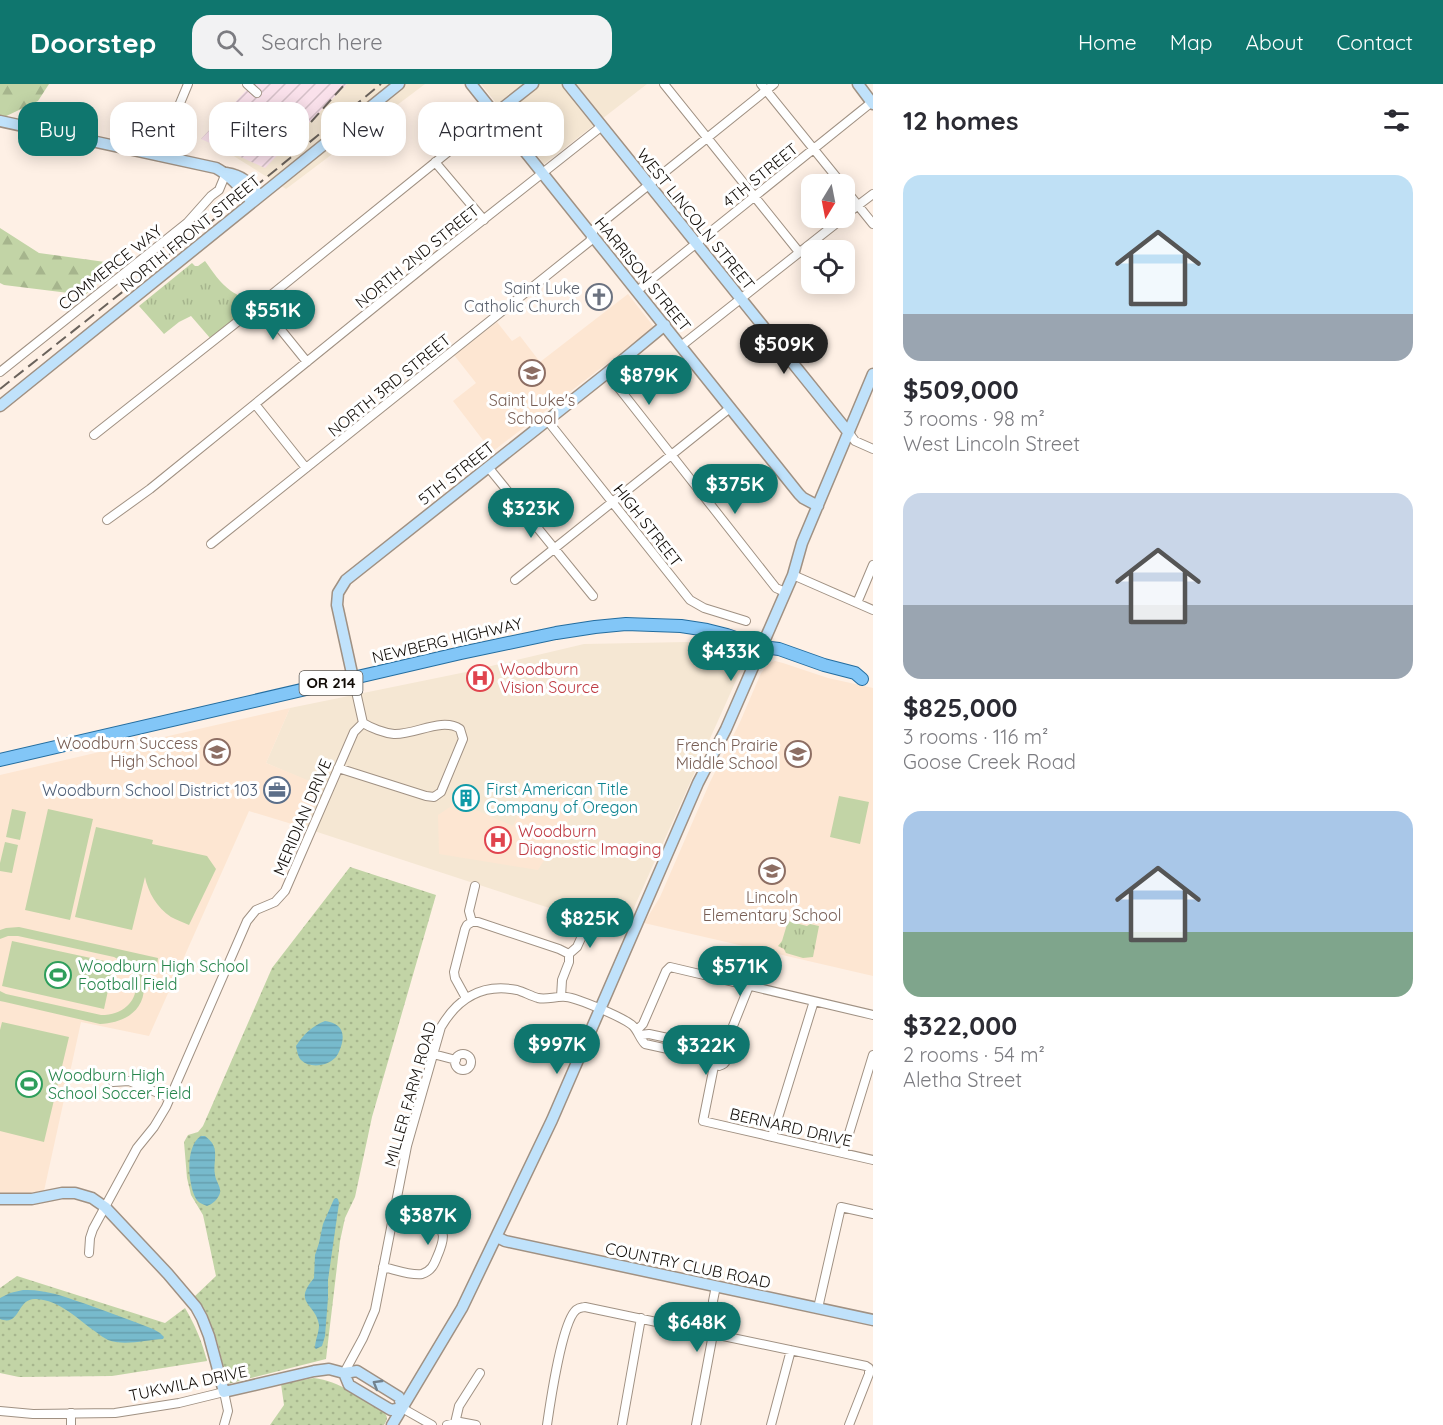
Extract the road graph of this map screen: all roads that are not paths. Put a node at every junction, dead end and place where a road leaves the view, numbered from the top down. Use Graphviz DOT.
graph roads {
  1 [pos="188,84"];
  2 [pos="247,84"];
  3 [pos="399,84"];
  4 [pos="471,84"];
  5 [pos="533,84"];
  6 [pos="568,84"];
  7 [pos="664,84"];
  8 [pos="774,84"];
  9 [pos="858,84"];
  10 [pos="763,87"];
  11 [pos="257,93"];
  12 [pos="180,102"];
  13 [pos="485,102"];
  14 [pos="510,102"];
  15 [pos="872,103"];
  16 [pos="0,121"];
  17 [pos="602,126"];
  18 [pos="707,138"];
  19 [pos="110,145"];
  20 [pos="814,149"];
  21 [pos="158,156"];
  22 [pos="442,156"];
  23 [pos="529,156"];
  24 [pos="435,162"];
  25 [pos="226,173"];
  26 [pos="543,173"];
  27 [pos="834,174"];
  28 [pos="649,184"];
  29 [pos="873,194"];
  30 [pos="754,197"];
  31 [pos="256,199"];
  32 [pos="855,201"];
  33 [pos="858,205"];
  34 [pos="855,208"];
  35 [pos="484,220"];
  36 [pos="873,224"];
  37 [pos="830,228"];
  38 [pos="592,234"];
  39 [pos="696,243"];
  40 [pos="799,252"];
  41 [pos="637,291"];
  42 [pos="741,299"];
  43 [pos="260,304"];
  44 [pos="665,325"];
  45 [pos="809,334"];
  46 [pos="681,346"];
  47 [pos="784,353"];
  48 [pos="307,362"];
  49 [pos="0,372"];
  50 [pos="607,373"];
  51 [pos="873,374"];
  52 [pos="255,404"];
  53 [pos="0,406"];
  54 [pos="730,408"];
  55 [pos="547,420"];
  56 [pos="849,433"];
  57 [pos="94,435"];
  58 [pos="873,449"];
  59 [pos="672,455"];
  60 [pos="488,467"];
  61 [pos="306,468"];
  62 [pos="613,501"];
  63 [pos="818,506"];
  64 [pos="107,520"];
  65 [pos="211,544"];
  66 [pos="554,548"];
  67 [pos="873,565"];
  68 [pos="793,575"];
  69 [pos="515,580"];
  70 [pos="785,592"];
  71 [pos="593,596"];
  72 [pos="857,603"];
  73 [pos="873,610"];
  74 [pos="746,621"];
  75 [pos="762,647"];
  76 [pos="353,678"];
  77 [pos="868,680"];
  78 [pos="363,723"];
  79 [pos="1,759"];
  80 [pos="338,768"];
  81 [pos="475,886"];
  82 [pos="472,922"];
  83 [pos="587,925"];
  84 [pos="568,954"];
  85 [pos="749,986"];
  86 [pos="561,996"];
  87 [pos="466,998"];
  88 [pos="814,1001"];
  89 [pos="600,1009"];
  90 [pos="873,1015"];
  91 [pos="638,1033"];
  92 [pos="715,1053"];
  93 [pos="433,1054"];
  94 [pos="873,1055"];
  95 [pos="456,1060"];
  96 [pos="714,1066"];
  97 [pos="113,1082"];
  98 [pos="170,1098"];
  99 [pos="772,1137"];
  100 [pos="843,1153"];
  101 [pos="873,1160"];
  102 [pos="0,1199"];
  103 [pos="105,1207"];
  104 [pos="394,1212"];
  105 [pos="873,1214"];
  106 [pos="497,1238"];
  107 [pos="89,1253"];
  108 [pos="383,1267"];
  109 [pos="716,1286"];
  110 [pos="818,1308"];
  111 [pos="641,1318"];
  112 [pos="873,1320"];
  113 [pos="713,1334"];
  114 [pos="791,1350"];
  115 [pos="344,1373"];
  116 [pos="480,1373"];
  117 [pos="224,1392"];
  118 [pos="402,1408"];
  119 [pos="0,1411"];
  120 [pos="71,1413"];
  121 [pos="451,1424"];
  122 [pos="71,1425"];
  123 [pos="224,1425"];
  124 [pos="392,1425"];
  125 [pos="432,1425"];
  126 [pos="476,1425"];
  127 [pos="547,1425"];
  128 [pos="622,1425"];
  129 [pos="696,1425"];
  130 [pos="771,1425"];
  131 [pos="849,1425"];
  1 -- 12 [label="street"];
  2 -- 11 [label="street"];
  3 -- 31 [label="street, NORTH FRONT STREET"];
  4 -- 13 [label="street, HARRISON STREET"];
  5 -- 14 [label="street"];
  6 -- 17 [label="street, WEST LINCOLN STREET"];
  7 -- 18 [label="street"];
  8 -- 10 [label="street, NORTH 3RD STREET"];
  9 -- 15 [label="street"];
  10 -- 18 [label="street, NORTH 3RD STREET"];
  10 -- 20 [label="street"];
  15 -- 20 [label="street, 4TH STREET"];
  16 -- 19 [label="street"];
  17 -- 26 [label="street, NORTH 2ND STREET"];
  17 -- 28 [label="street, WEST LINCOLN STREET"];
  18 -- 28 [label="street, NORTH 3RD STREET"];
  18 -- 30 [label="street"];
  20 -- 27 [label="street"];
  20 -- 30 [label="street, 4TH STREET"];
  21 -- 25 [label="street"];
  22 -- 24 [label="street"];
  23 -- 26 [label="street, HARRISON STREET"];
  24 -- 35 [label="street"];
  24 -- 43 [label="street"];
  25 -- 31 [label="street"];
  25 -- 49 [label="street, COMMERCE WAY"];
  26 -- 35 [label="street, NORTH 2ND STREET"];
  26 -- 38 [label="street, HARRISON STREET"];
  28 -- 38 [label="street, NORTH 3RD STREET"];
  28 -- 39 [label="street, WEST LINCOLN STREET"];
  29 -- 33 [label="street"];
  30 -- 39 [label="street, 4TH STREET"];
  30 -- 40 [label="street"];
  31 -- 53 [label="street, NORTH FRONT STREET"];
  32 -- 33 [label="street"];
  33 -- 34 [label="street"];
  33 -- 36 [label="street"];
  35 -- 48 [label="street, NORTH 2ND STREET"];
  37 -- 40 [label="street"];
  38 -- 41 [label="street, HARRISON STREET"];
  38 -- 61 [label="street, NORTH 3RD STREET"];
  39 -- 41 [label="street, 4TH STREET"];
  39 -- 42 [label="street, WEST LINCOLN STREET"];
  40 -- 42 [label="street"];
  41 -- 44 [label="street, HARRISON STREET"];
  42 -- 46 [label="street"];
  42 -- 47 [label="street, WEST LINCOLN STREET"];
  43 -- 48 [label="street"];
  43 -- 57 [label="street"];
  44 -- 46 [label="street, HARRISON STREET"];
  44 -- 50 [label="street, 5TH STREET"];
  45 -- 47 [label="street"];
  46 -- 54 [label="street, HARRISON STREET"];
  47 -- 56 [label="street, WEST LINCOLN STREET"];
  48 -- 52 [label="street, NORTH 2ND STREET"];
  50 -- 55 [label="street, 5TH STREET"];
  50 -- 59 [label="street"];
  51 -- 56 [label="street"];
  52 -- 61 [label="street"];
  52 -- 64 [label="street, NORTH 2ND STREET"];
  54 -- 59 [label="street"];
  54 -- 63 [label="street, HARRISON STREET"];
  55 -- 60 [label="street, 5TH STREET"];
  55 -- 62 [label="street, HIGH STREET"];
  56 -- 58 [label="street, WEST LINCOLN STREET"];
  56 -- 63 [label="street"];
  59 -- 62 [label="street"];
  59 -- 70 [label="street"];
  60 -- 66 [label="street"];
  60 -- 76 [label="street, 5TH STREET"];
  61 -- 65 [label="street, NORTH 3RD STREET"];
  62 -- 66 [label="street"];
  62 -- 74 [label="street, HIGH STREET"];
  63 -- 68 [label="street"];
  66 -- 69 [label="street"];
  66 -- 71 [label="street"];
  67 -- 72 [label="street"];
  68 -- 70 [label="street"];
  68 -- 72 [label="street"];
  70 -- 75 [label="street"];
  72 -- 73 [label="street"];
  75 -- 76 [label="main road, NEWBERG HIGHWAY / OR 214"];
  75 -- 77 [label="main road, NEWBERG HIGHWAY / OR 214"];
  75 -- 89 [label="street"];
  76 -- 78 [label="street"];
  76 -- 79 [label="main road, NEWBERG HIGHWAY / OR 214"];
  78 -- 80 [label="street, MERIDIAN DRIVE"];
  78 -- 80 [label="street"];
  80 -- 98 [label="street, MERIDIAN DRIVE"];
  81 -- 82 [label="street"];
  82 -- 84 [label="street"];
  82 -- 87 [label="street"];
  83 -- 84 [label="street"];
  84 -- 86 [label="street"];
  85 -- 88 [label="street"];
  85 -- 91 [label="street"];
  85 -- 92 [label="street"];
  86 -- 87 [label="street, MILLER FARM ROAD"];
  86 -- 89 [label="street, MILLER FARM ROAD"];
  87 -- 93 [label="street, MILLER FARM ROAD"];
  88 -- 90 [label="street"];
  88 -- 99 [label="street"];
  89 -- 91 [label="street, MILLER FARM ROAD"];
  89 -- 106 [label="street"];
  91 -- 92 [label="street"];
  92 -- 96 [label="street"];
  92 -- 96 [label="street"];
  93 -- 95 [label="street"];
  93 -- 104 [label="street, MILLER FARM ROAD"];
  94 -- 100 [label="street"];
  96 -- 99 [label="street, BERNARD DRIVE"];
  97 -- 98 [label="street"];
  98 -- 103 [label="street, MERIDIAN DRIVE"];
  99 -- 100 [label="street, BERNARD DRIVE"];
  100 -- 101 [label="street, BERNARD DRIVE"];
  102 -- 103 [label="street"];
  103 -- 107 [label="street, MERIDIAN DRIVE"];
  103 -- 117 [label="street"];
  104 -- 108 [label="street, MILLER FARM ROAD"];
  104 -- 108 [label="street"];
  105 -- 110 [label="street"];
  106 -- 109 [label="street, COUNTRY CLUB ROAD"];
  106 -- 118 [label="street"];
  108 -- 115 [label="street, MILLER FARM ROAD"];
  109 -- 110 [label="street, COUNTRY CLUB ROAD"];
  109 -- 113 [label="street"];
  110 -- 112 [label="street, COUNTRY CLUB ROAD"];
  111 -- 113 [label="street"];
  111 -- 127 [label="street"];
  111 -- 128 [label="street"];
  113 -- 114 [label="street"];
  113 -- 129 [label="street"];
  114 -- 130 [label="street"];
  114 -- 131 [label="street"];
  115 -- 117 [label="street, TUKWILA DRIVE"];
  115 -- 118 [label="street, TUKWILA DRIVE"];
  116 -- 121 [label="street"];
  117 -- 120 [label="street, TUKWILA DRIVE"];
  117 -- 123 [label="street"];
  118 -- 124 [label="street"];
  118 -- 125 [label="street"];
  119 -- 120 [label="street, TUKWILA DRIVE"];
  120 -- 122 [label="street"];
  121 -- 126 [label="street"];
}
